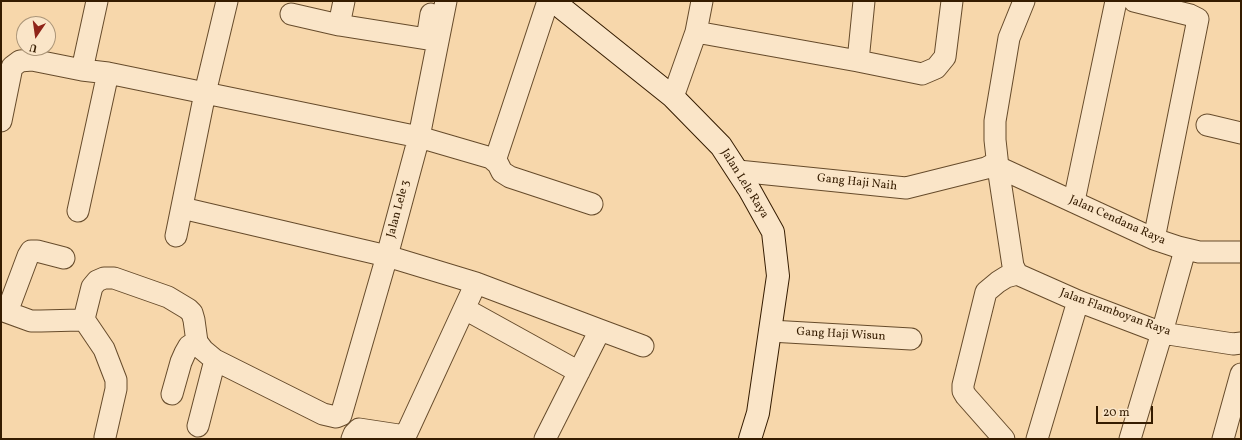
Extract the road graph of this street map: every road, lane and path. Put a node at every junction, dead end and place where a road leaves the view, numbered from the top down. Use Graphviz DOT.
graph roads {
  1 [pos="97,1"];
  2 [pos="227,1"];
  3 [pos="344,1"];
  4 [pos="433,1"];
  5 [pos="446,1"];
  6 [pos="548,1"];
  7 [pos="553,1"];
  8 [pos="702,1"];
  9 [pos="864,1"];
  10 [pos="952,1"];
  11 [pos="1007,1"];
  12 [pos="1024,1"];
  13 [pos="1116,1"];
  14 [pos="1134,1"];
  15 [pos="292,14"];
  16 [pos="339,25"];
  17 [pos="696,32"];
  18 [pos="1009,38"];
  19 [pos="858,61"];
  20 [pos="82,70"];
  21 [pos="108,73"];
  22 [pos="205,93"];
  23 [pos="673,97"];
  24 [pos="1,121"];
  25 [pos="1207,125"];
  26 [pos="1241,133"];
  27 [pos="419,137"];
  28 [pos="495,162"];
  29 [pos="997,164"];
  30 [pos="738,171"];
  31 [pos="1074,201"];
  32 [pos="592,204"];
  33 [pos="182,208"];
  34 [pos="78,211"];
  35 [pos="176,236"];
  36 [pos="1154,239"];
  37 [pos="1185,250"];
  38 [pos="1241,252"];
  39 [pos="387,256"];
  40 [pos="64,258"];
  41 [pos="1016,274"];
  42 [pos="476,283"];
  43 [pos="1078,301"];
  44 [pos="464,308"];
  45 [pos="4,311"];
  46 [pos="83,318"];
  47 [pos="600,330"];
  48 [pos="770,331"];
  49 [pos="1162,333"];
  50 [pos="911,339"];
  51 [pos="197,342"];
  52 [pos="1241,343"];
  53 [pos="643,346"];
  54 [pos="215,360"];
  55 [pos="579,372"];
  56 [pos="1241,374"];
  57 [pos="172,394"];
  58 [pos="198,426"];
  59 [pos="105,437"];
  60 [pos="404,437"];
  61 [pos="352,439"];
  62 [pos="545,439"];
  63 [pos="750,439"];
  64 [pos="1004,439"];
  65 [pos="1037,439"];
  66 [pos="1130,439"];
  67 [pos="1223,439"];
  1 -- 20 [label="street"];
  2 -- 22 [label="street"];
  3 -- 16 [label="street"];
  4 -- 16 [label="street"];
  5 -- 27 [label="street, Jalan Lele 3"];
  6 -- 28 [label="street"];
  7 -- 23 [label="street, Jalan Lele Raya"];
  8 -- 17 [label="street"];
  9 -- 19 [label="street"];
  10 -- 19 [label="street"];
  11 -- 18 [label="street"];
  12 -- 18 [label="street"];
  13 -- 31 [label="street"];
  14 -- 36 [label="street"];
  15 -- 16 [label="street"];
  17 -- 19 [label="street"];
  17 -- 23 [label="street"];
  18 -- 29 [label="street"];
  20 -- 21 [label="street"];
  20 -- 24 [label="street"];
  21 -- 22 [label="street"];
  21 -- 34 [label="street"];
  22 -- 27 [label="street"];
  22 -- 33 [label="street"];
  23 -- 30 [label="street, Jalan Lele Raya"];
  25 -- 26 [label="street"];
  27 -- 28 [label="street"];
  27 -- 39 [label="street, Jalan Lele 3"];
  28 -- 32 [label="street"];
  29 -- 30 [label="street, Gang Haji Naih"];
  29 -- 31 [label="street, Jalan Cendana Raya"];
  29 -- 41 [label="street"];
  30 -- 48 [label="street, Jalan Lele Raya"];
  31 -- 36 [label="street, Jalan Cendana Raya"];
  33 -- 35 [label="street"];
  33 -- 39 [label="street"];
  36 -- 37 [label="street, Jalan Cendana Raya"];
  37 -- 38 [label="street, Jalan Cendana Raya"];
  37 -- 49 [label="street"];
  39 -- 42 [label="street"];
  39 -- 54 [label="street, Jalan Lele 3"];
  40 -- 45 [label="street"];
  41 -- 43 [label="street, Jalan Flamboyan Raya"];
  41 -- 64 [label="street"];
  42 -- 44 [label="street"];
  42 -- 47 [label="street"];
  43 -- 49 [label="street, Jalan Flamboyan Raya"];
  43 -- 65 [label="street"];
  44 -- 55 [label="street"];
  44 -- 60 [label="street"];
  45 -- 46 [label="street"];
  46 -- 51 [label="street"];
  46 -- 59 [label="street"];
  47 -- 53 [label="street"];
  47 -- 55 [label="street"];
  48 -- 50 [label="street, Gang Haji Wisun"];
  48 -- 63 [label="street, Jalan Lele Raya"];
  49 -- 52 [label="street, Jalan Flamboyan Raya"];
  49 -- 66 [label="street"];
  51 -- 54 [label="street"];
  51 -- 57 [label="street"];
  54 -- 58 [label="street"];
  55 -- 62 [label="street"];
  56 -- 67 [label="street"];
  60 -- 61 [label="street"];
}
